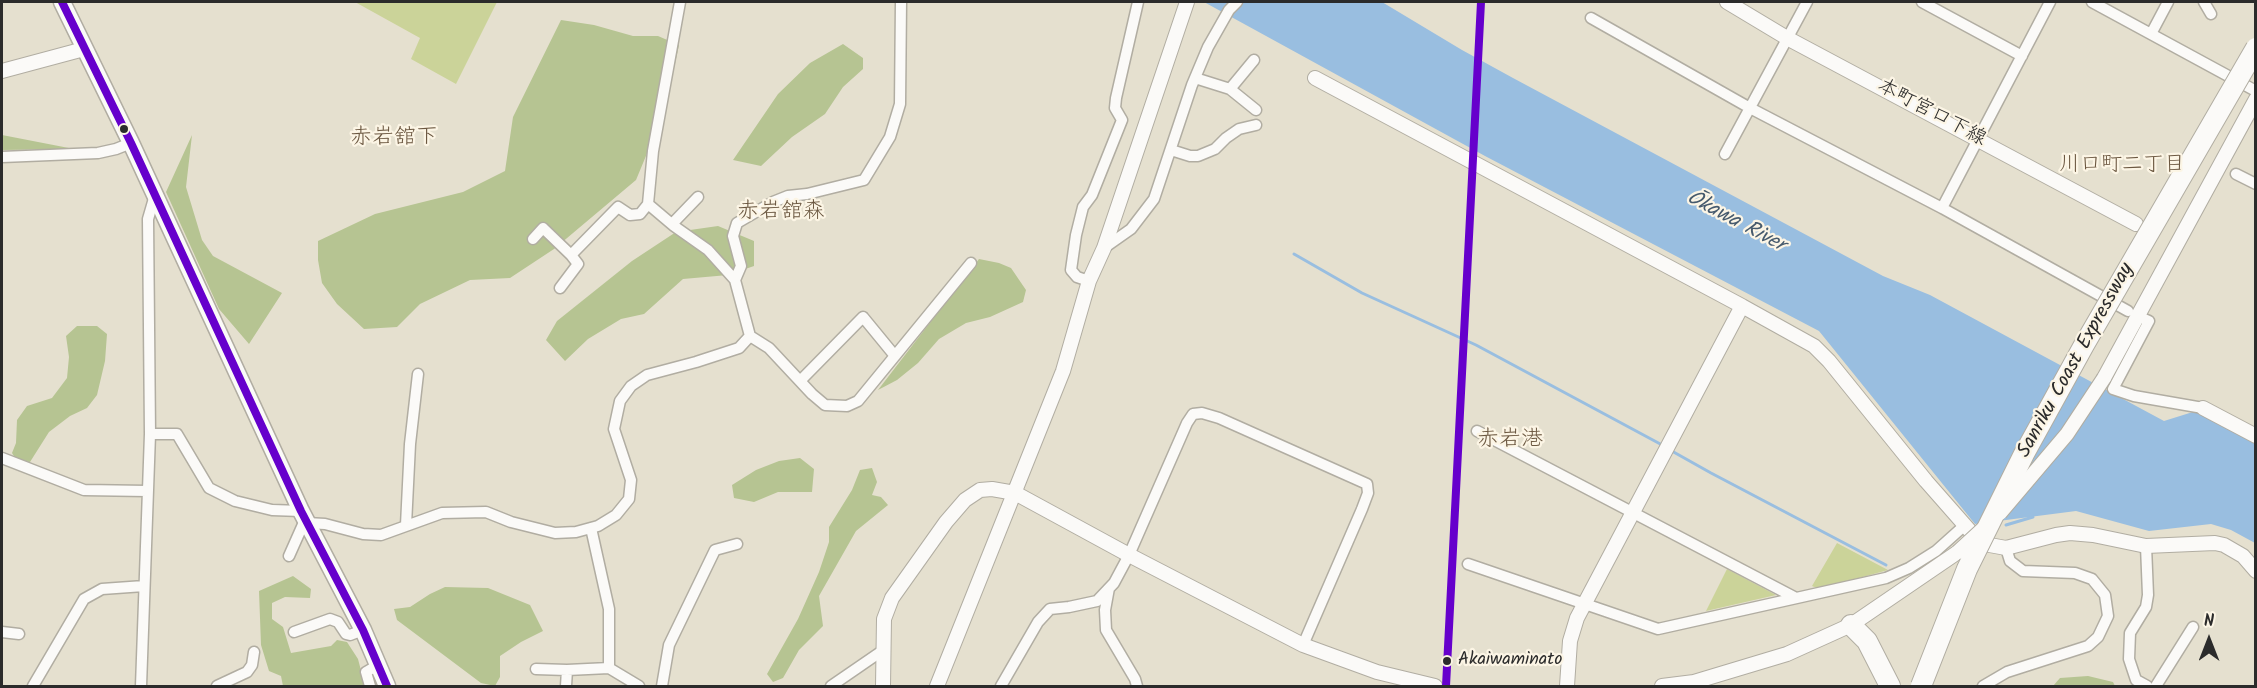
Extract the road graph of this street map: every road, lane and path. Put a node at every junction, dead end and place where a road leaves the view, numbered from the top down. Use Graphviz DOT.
graph roads {
  1 [pos="62,2"];
  2 [pos="680,2"];
  3 [pos="901,2"];
  4 [pos="1138,2"];
  5 [pos="1187,2"];
  6 [pos="1237,2"];
  7 [pos="1727,2"];
  8 [pos="1807,2"];
  9 [pos="1922,2"];
  10 [pos="2050,2"];
  11 [pos="2092,2"];
  12 [pos="2168,2"];
  13 [pos="2204,2"];
  14 [pos="2110,6"];
  15 [pos="2211,14"];
  16 [pos="1590,18"];
  17 [pos="2151,34"];
  18 [pos="1787,38"];
  19 [pos="2256,48"];
  20 [pos="84,49"];
  21 [pos="2022,56"];
  22 [pos="1254,60"];
  23 [pos="2,71"];
  24 [pos="2256,71"];
  25 [pos="1196,78"];
  26 [pos="1315,78"];
  27 [pos="1230,89"];
  28 [pos="2256,91"];
  29 [pos="2256,99"];
  30 [pos="1750,108"];
  31 [pos="1256,110"];
  32 [pos="1256,124"];
  33 [pos="1978,138"];
  34 [pos="131,143"];
  35 [pos="1171,150"];
  36 [pos="1725,154"];
  37 [pos="2,157"];
  38 [pos="2236,174"];
  39 [pos="2256,184"];
  40 [pos="155,195"];
  41 [pos="698,197"];
  42 [pos="648,204"];
  43 [pos="1942,208"];
  44 [pos="672,224"];
  45 [pos="2136,224"];
  46 [pos="533,239"];
  47 [pos="1104,248"];
  48 [pos="571,255"];
  49 [pos="971,263"];
  50 [pos="735,280"];
  51 [pos="1089,280"];
  52 [pos="560,288"];
  53 [pos="1742,306"];
  54 [pos="2128,310"];
  55 [pos="2142,318"];
  56 [pos="750,336"];
  57 [pos="895,356"];
  58 [pos="418,374"];
  59 [pos="800,381"];
  60 [pos="2203,408"];
  61 [pos="1477,431"];
  62 [pos="150,434"];
  63 [pos="2256,436"];
  64 [pos="2,458"];
  65 [pos="147,491"];
  66 [pos="1015,493"];
  67 [pos="1633,512"];
  68 [pos="305,518"];
  69 [pos="406,525"];
  70 [pos="1965,525"];
  71 [pos="591,528"];
  72 [pos="737,544"];
  73 [pos="2146,546"];
  74 [pos="2006,548"];
  75 [pos="1129,555"];
  76 [pos="290,556"];
  77 [pos="1468,564"];
  78 [pos="2256,571"];
  79 [pos="144,586"];
  80 [pos="1108,588"];
  81 [pos="1796,598"];
  82 [pos="1584,604"];
  83 [pos="1851,625"];
  84 [pos="2193,627"];
  85 [pos="363,630"];
  86 [pos="2,632"];
  87 [pos="294,632"];
  88 [pos="19,634"];
  89 [pos="1303,645"];
  90 [pos="882,651"];
  91 [pos="254,652"];
  92 [pos="378,665"];
  93 [pos="609,668"];
  94 [pos="536,669"];
  95 [pos="567,670"];
  96 [pos="1721,680"];
  97 [pos="33,687"];
  98 [pos="141,687"];
  99 [pos="218,687"];
  100 [pos="370,687"];
  101 [pos="387,687"];
  102 [pos="566,687"];
  103 [pos="639,687"];
  104 [pos="662,687"];
  105 [pos="831,687"];
  106 [pos="883,687"];
  107 [pos="937,687"];
  108 [pos="1001,687"];
  109 [pos="1137,687"];
  110 [pos="1435,687"];
  111 [pos="1567,687"];
  112 [pos="1662,687"];
  113 [pos="1878,687"];
  114 [pos="1890,687"];
  115 [pos="1921,687"];
  116 [pos="1930,687"];
  117 [pos="1983,687"];
  118 [pos="2147,687"];
  119 [pos="2156,687"];
  1 -- 20 [label="main road"];
  2 -- 42 [label="street"];
  3 -- 50 [label="street"];
  4 -- 51 [label="street"];
  5 -- 47 [label="street"];
  6 -- 25 [label="street"];
  7 -- 18 [label="street, 本町宮口下線"];
  8 -- 18 [label="street"];
  9 -- 21 [label="street"];
  10 -- 21 [label="street"];
  11 -- 14 [label="street"];
  12 -- 17 [label="street"];
  13 -- 15 [label="street"];
  14 -- 17 [label="street"];
  16 -- 30 [label="street"];
  17 -- 28 [label="street"];
  18 -- 30 [label="street"];
  18 -- 33 [label="street, 本町宮口下線"];
  19 -- 115 [label="highway, Sanriku Coast Expressway, bridge"];
  20 -- 23 [label="street"];
  20 -- 34 [label="main road"];
  21 -- 33 [label="street"];
  22 -- 27 [label="street"];
  24 -- 116 [label="highway, Sanriku Coast Expressway, bridge"];
  25 -- 27 [label="street"];
  25 -- 35 [label="street"];
  26 -- 53 [label="street"];
  27 -- 31 [label="street"];
  29 -- 83 [label="street, bridge"];
  30 -- 36 [label="street"];
  30 -- 43 [label="street"];
  32 -- 35 [label="street"];
  33 -- 43 [label="street"];
  33 -- 45 [label="street, 本町宮口下線"];
  34 -- 37 [label="street"];
  34 -- 40 [label="main road"];
  35 -- 47 [label="street"];
  38 -- 39 [label="street"];
  40 -- 62 [label="street"];
  40 -- 68 [label="main road"];
  41 -- 44 [label="street"];
  42 -- 44 [label="street"];
  42 -- 48 [label="street"];
  43 -- 54 [label="street"];
  44 -- 50 [label="street"];
  46 -- 48 [label="street"];
  47 -- 51 [label="street"];
  48 -- 52 [label="street"];
  49 -- 57 [label="street"];
  50 -- 56 [label="street"];
  51 -- 66 [label="street"];
  53 -- 67 [label="street"];
  53 -- 70 [label="street"];
  55 -- 60 [label="street"];
  56 -- 59 [label="street"];
  56 -- 71 [label="street"];
  57 -- 59 [label="street"];
  57 -- 59 [label="street"];
  58 -- 69 [label="street"];
  60 -- 63 [label="street"];
  61 -- 67 [label="street"];
  62 -- 65 [label="street"];
  62 -- 68 [label="street"];
  64 -- 65 [label="street"];
  65 -- 79 [label="street"];
  66 -- 75 [label="street"];
  66 -- 90 [label="street"];
  66 -- 107 [label="street"];
  67 -- 81 [label="street"];
  67 -- 82 [label="street"];
  68 -- 69 [label="street"];
  68 -- 76 [label="street"];
  68 -- 85 [label="main road"];
  69 -- 71 [label="street"];
  70 -- 74 [label="street"];
  70 -- 81 [label="street"];
  71 -- 93 [label="street"];
  72 -- 104 [label="street"];
  73 -- 74 [label="street"];
  73 -- 78 [label="street"];
  73 -- 118 [label="street"];
  74 -- 117 [label="street"];
  75 -- 80 [label="street"];
  75 -- 89 [label="street"];
  75 -- 89 [label="street"];
  77 -- 82 [label="street"];
  79 -- 97 [label="street"];
  79 -- 98 [label="street"];
  80 -- 108 [label="street"];
  80 -- 109 [label="street"];
  81 -- 82 [label="street"];
  82 -- 111 [label="street"];
  83 -- 96 [label="street"];
  83 -- 113 [label="highway"];
  83 -- 114 [label="highway"];
  84 -- 119 [label="street"];
  85 -- 87 [label="street"];
  85 -- 92 [label="main road"];
  86 -- 88 [label="street"];
  89 -- 110 [label="street"];
  90 -- 105 [label="street"];
  90 -- 106 [label="street"];
  91 -- 99 [label="street"];
  92 -- 100 [label="street"];
  92 -- 101 [label="main road"];
  93 -- 95 [label="street"];
  93 -- 103 [label="street"];
  94 -- 95 [label="street"];
  95 -- 102 [label="street"];
  96 -- 112 [label="street"];
}
